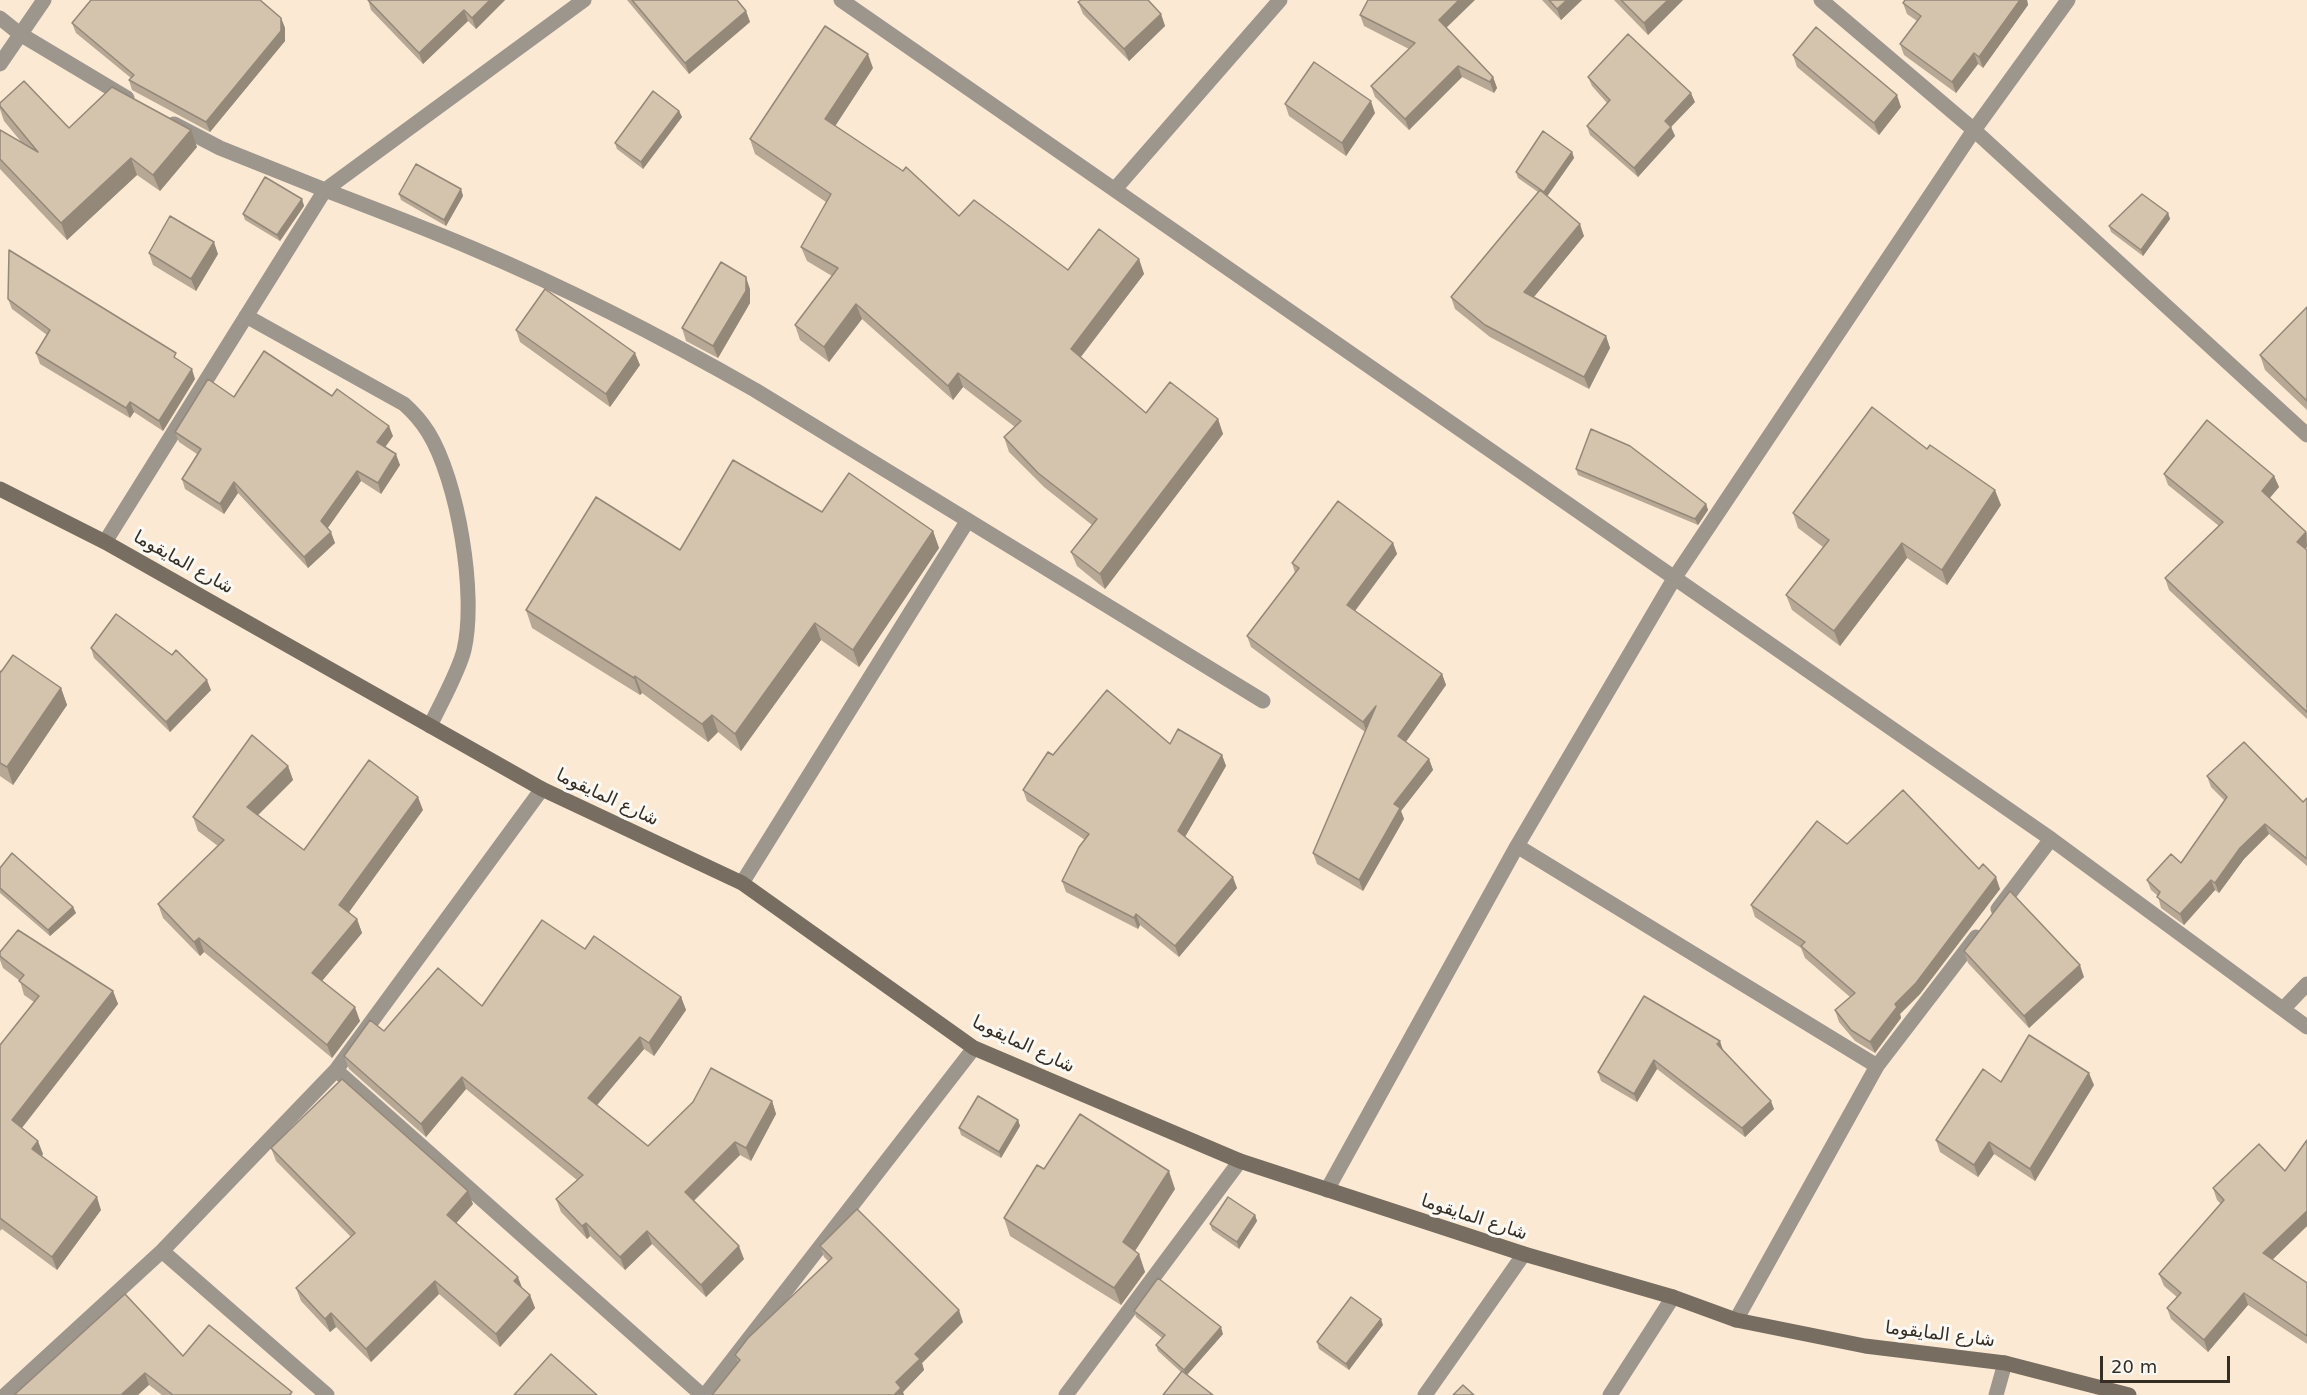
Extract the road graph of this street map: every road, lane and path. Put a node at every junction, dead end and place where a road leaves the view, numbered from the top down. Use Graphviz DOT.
graph roads {
  1 [pos="44,0"];
  2 [pos="584,0"];
  3 [pos="842,0"];
  4 [pos="1280,0"];
  5 [pos="1821,0"];
  6 [pos="2068,0"];
  7 [pos="0,18"];
  8 [pos="20,34"];
  9 [pos="0,64"];
  10 [pos="137,104"];
  11 [pos="157,116"];
  12 [pos="1974,130"];
  13 [pos="1115,189"];
  14 [pos="326,190"];
  15 [pos="246,316"];
  16 [pos="2307,435"];
  17 [pos="0,489"];
  18 [pos="968,520"];
  19 [pos="105,542"];
  20 [pos="1675,577"];
  21 [pos="1263,701"];
  22 [pos="430,726"];
  23 [pos="542,789"];
  24 [pos="2051,839"];
  25 [pos="1517,846"];
  26 [pos="742,883"];
  27 [pos="2307,984"];
  28 [pos="2283,1009"];
  29 [pos="2307,1027"];
  30 [pos="974,1048"];
  31 [pos="1877,1066"];
  32 [pos="336,1070"];
  33 [pos="1240,1161"];
  34 [pos="1327,1190"];
  35 [pos="162,1251"];
  36 [pos="1524,1254"];
  37 [pos="1673,1297"];
  38 [pos="1736,1320"];
  39 [pos="2005,1363"];
  40 [pos="5,1395"];
  41 [pos="327,1395"];
  42 [pos="703,1395"];
  43 [pos="1066,1395"];
  44 [pos="1425,1395"];
  45 [pos="1610,1395"];
  46 [pos="1996,1395"];
  47 [pos="2129,1395"];
  1 -- 8 [label="street"];
  2 -- 14 [label="street"];
  3 -- 13 [label="street"];
  4 -- 13 [label="street"];
  5 -- 12 [label="street"];
  6 -- 12 [label="street"];
  7 -- 8 [label="street"];
  8 -- 9 [label="street"];
  8 -- 10 [label="street"];
  11 -- 14 [label="street"];
  12 -- 16 [label="street"];
  12 -- 20 [label="street"];
  13 -- 20 [label="street"];
  14 -- 15 [label="street"];
  14 -- 18 [label="street"];
  15 -- 19 [label="street"];
  15 -- 22 [label="street"];
  17 -- 19 [label="street, شارع المايقوما"];
  18 -- 21 [label="street"];
  18 -- 26 [label="street"];
  19 -- 22 [label="street, شارع المايقوما"];
  20 -- 24 [label="street"];
  20 -- 25 [label="street"];
  22 -- 23 [label="street, شارع المايقوما"];
  23 -- 26 [label="street, شارع المايقوما"];
  23 -- 32 [label="street"];
  24 -- 28 [label="street"];
  24 -- 31 [label="street"];
  25 -- 31 [label="street"];
  25 -- 34 [label="street"];
  26 -- 30 [label="street, شارع المايقوما"];
  27 -- 28 [label="street"];
  28 -- 29 [label="street"];
  30 -- 33 [label="street, شارع المايقوما"];
  30 -- 42 [label="street"];
  31 -- 38 [label="street"];
  32 -- 35 [label="street"];
  32 -- 42 [label="street"];
  33 -- 34 [label="street, شارع المايقوما"];
  33 -- 43 [label="street"];
  34 -- 36 [label="street, شارع المايقوما"];
  35 -- 40 [label="street"];
  35 -- 41 [label="street"];
  36 -- 37 [label="street, شارع المايقوما"];
  36 -- 44 [label="street"];
  37 -- 38 [label="street, شارع المايقوما"];
  37 -- 45 [label="street"];
  38 -- 39 [label="street, شارع المايقوما"];
  39 -- 46 [label="street"];
  39 -- 47 [label="street, شارع المايقوما"];
}
